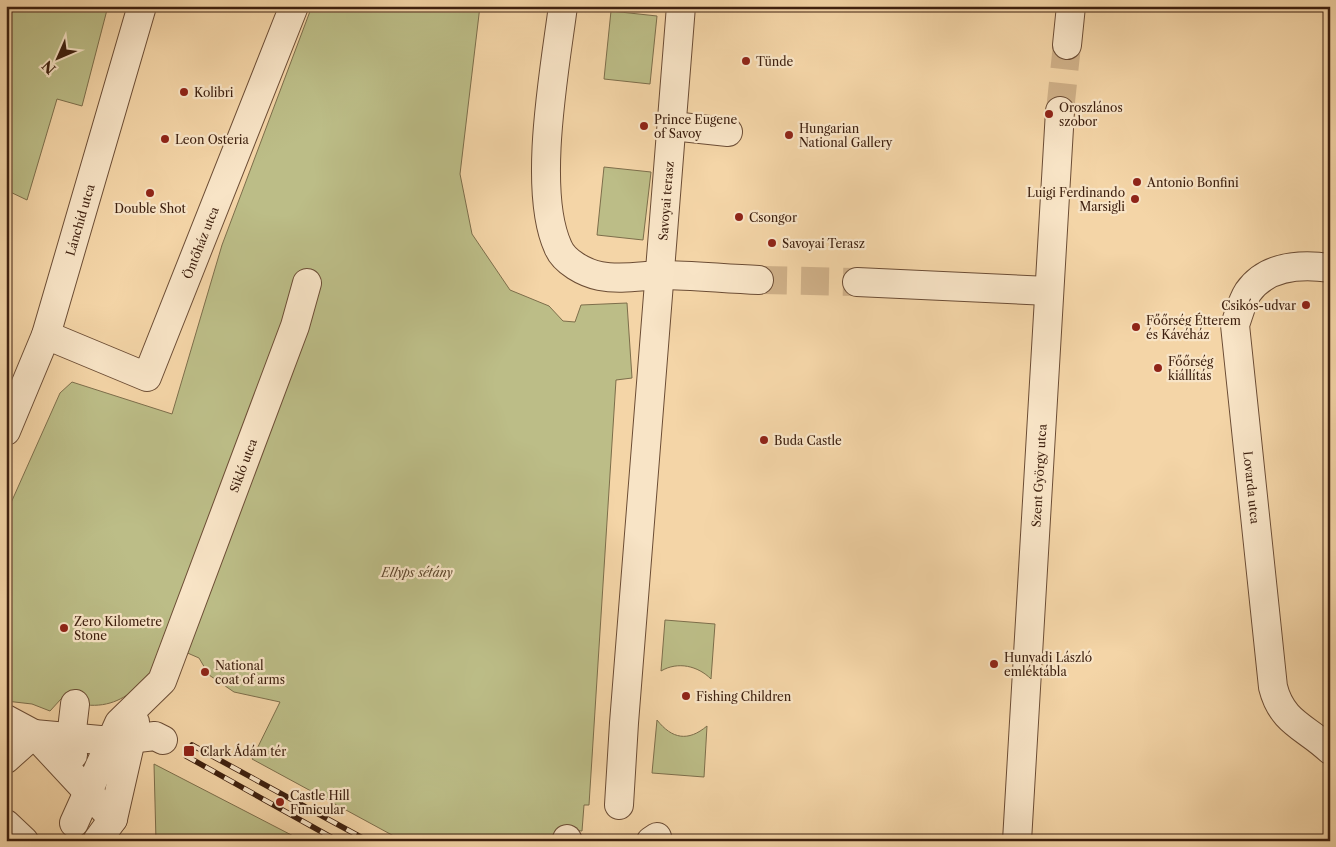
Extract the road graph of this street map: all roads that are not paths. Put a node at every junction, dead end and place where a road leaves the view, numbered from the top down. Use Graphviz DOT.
graph roads {
  1 [pos="142,6"];
  2 [pos="294,6"];
  3 [pos="563,6"];
  4 [pos="681,6"];
  5 [pos="1071,6"];
  6 [pos="1067,45"];
  7 [pos="1060,111"];
  8 [pos="672,126"];
  9 [pos="728,132"];
  10 [pos="1330,268"];
  11 [pos="660,275"];
  12 [pos="759,280"];
  13 [pos="308,282"];
  14 [pos="858,282"];
  15 [pos="1049,292"];
  16 [pos="46,335"];
  17 [pos="6,431"];
  18 [pos="75,704"];
  19 [pos="6,719"];
  20 [pos="34,734"];
  21 [pos="71,738"];
  22 [pos="121,740"];
  23 [pos="164,740"];
  24 [pos="1330,750"];
  25 [pos="6,759"];
  26 [pos="80,801"];
  27 [pos="619,805"];
  28 [pos="112,819"];
  29 [pos="6,824"];
  30 [pos="24,841"];
  31 [pos="97,841"];
  32 [pos="651,841"];
  33 [pos="658,841"];
  34 [pos="1017,841"];
  1 -- 16 [label="street, Lánchíd utca"];
  2 -- 16 [label="street, Öntőház utca"];
  3 -- 11 [label="street"];
  4 -- 8 [label="street, Savoyai terasz"];
  5 -- 6 [label="street"];
  7 -- 15 [label="street, Szent György utca"];
  8 -- 9 [label="street"];
  8 -- 11 [label="street, Savoyai terasz"];
  10 -- 24 [label="street, Lovarda utca"];
  11 -- 12 [label="street"];
  11 -- 27 [label="street, Savoyai terasz"];
  13 -- 22 [label="street, Sikló utca"];
  14 -- 15 [label="street"];
  15 -- 34 [label="street, Szent György utca"];
  16 -- 17 [label="street, Lánchíd utca"];
  18 -- 21 [label="street"];
  19 -- 20 [label="street"];
  20 -- 21 [label="street"];
  20 -- 25 [label="street"];
  20 -- 26 [label="street"];
  21 -- 22 [label="street"];
  21 -- 26 [label="street"];
  22 -- 23 [label="street"];
  22 -- 26 [label="street"];
  22 -- 28 [label="street"];
  26 -- 28 [label="street"];
  28 -- 31 [label="street"];
  29 -- 30 [label="street"];
  32 -- 33 [label="street"];
}
